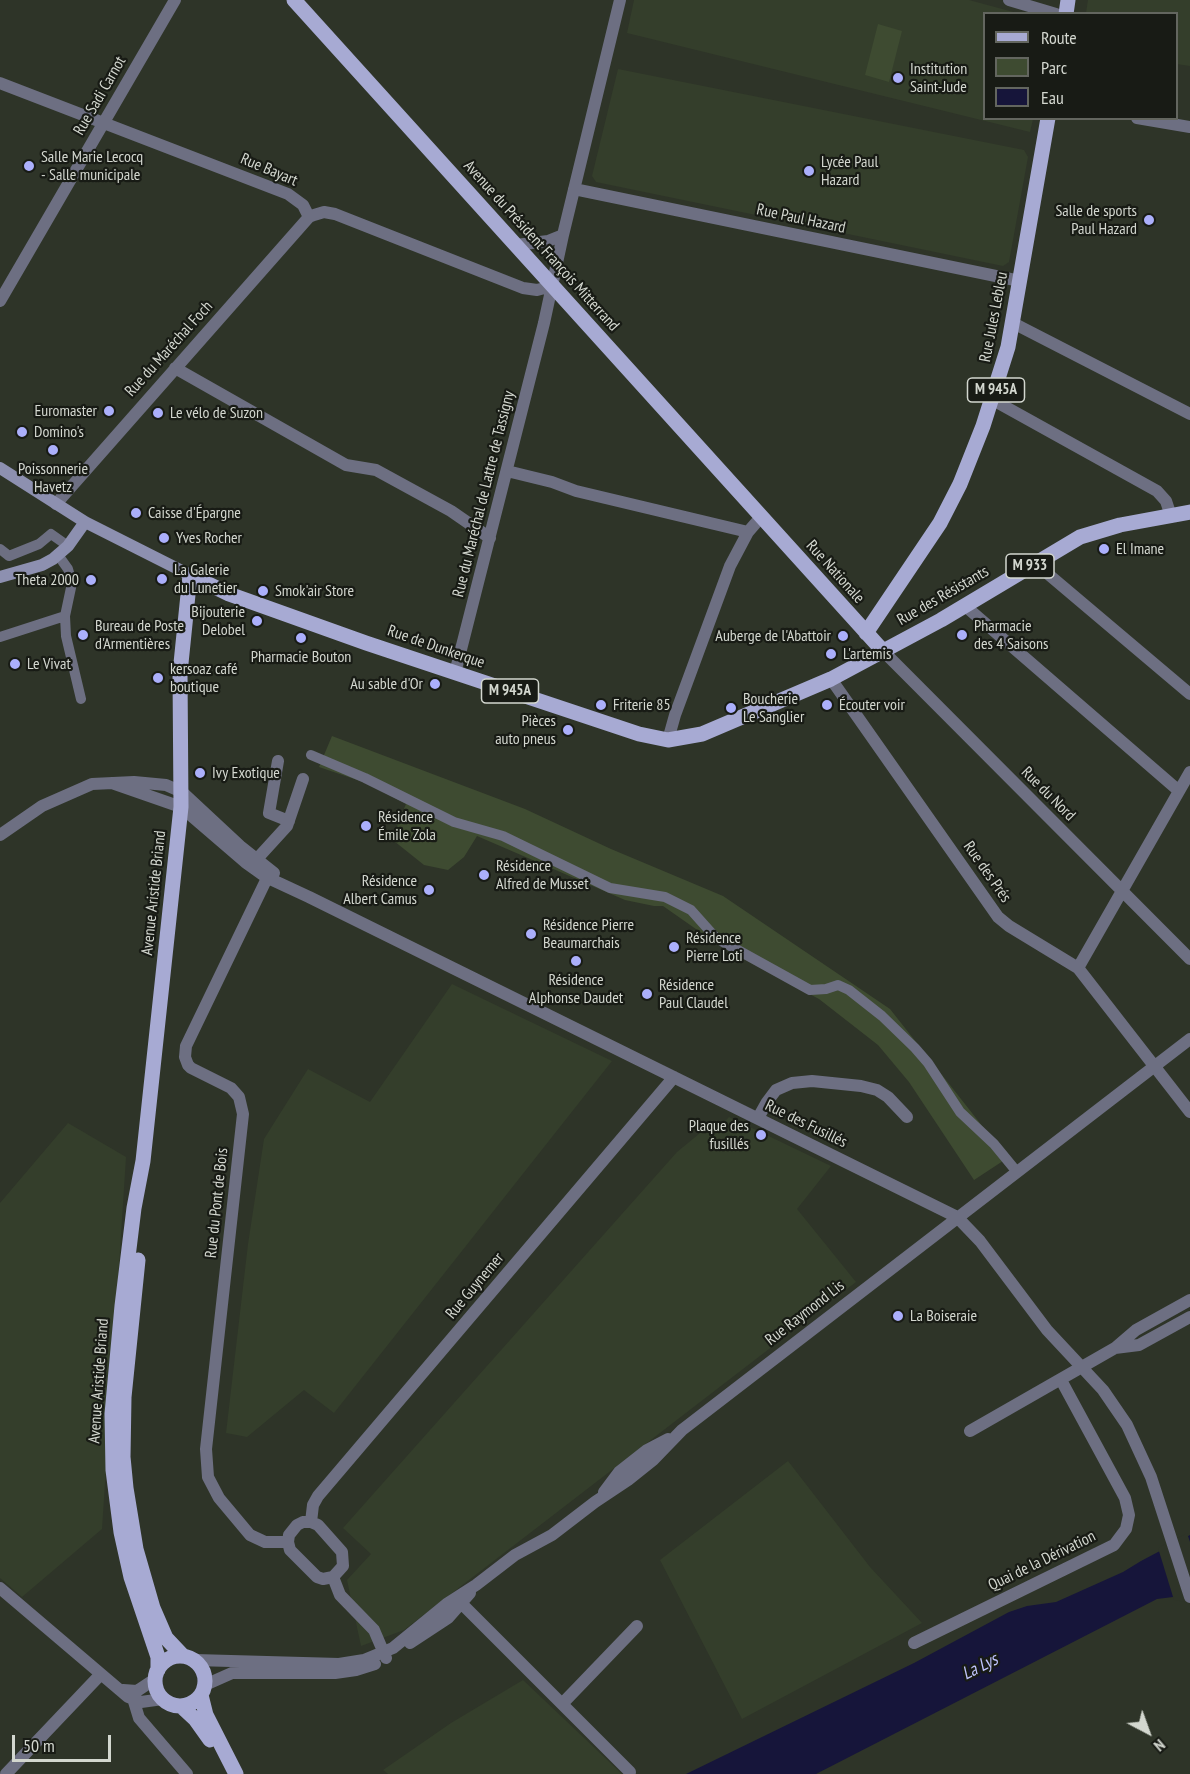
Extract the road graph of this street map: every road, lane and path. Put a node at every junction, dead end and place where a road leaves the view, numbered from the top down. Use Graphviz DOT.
graph roads {
  1 [pos="175,0"];
  2 [pos="294,0"];
  3 [pos="620,0"];
  4 [pos="1009,0"];
  5 [pos="1049,12"];
  6 [pos="0,82"];
  7 [pos="1048,120"];
  8 [pos="1149,120"];
  9 [pos="103,123"];
  10 [pos="1190,127"];
  11 [pos="574,189"];
  12 [pos="309,217"];
  13 [pos="563,235"];
  14 [pos="516,245"];
  15 [pos="1020,281"];
  16 [pos="552,286"];
  17 [pos="0,301"];
  18 [pos="1013,323"];
  19 [pos="175,368"];
  20 [pos="993,400"];
  21 [pos="1190,414"];
  22 [pos="0,468"];
  23 [pos="507,471"];
  24 [pos="56,504"];
  25 [pos="1190,512"];
  26 [pos="1171,516"];
  27 [pos="761,517"];
  28 [pos="84,522"];
  29 [pos="748,532"];
  30 [pos="490,538"];
  31 [pos="68,546"];
  32 [pos="0,549"];
  33 [pos="58,555"];
  34 [pos="1035,563"];
  35 [pos="190,575"];
  36 [pos="0,576"];
  37 [pos="964,606"];
  38 [pos="65,616"];
  39 [pos="866,633"];
  40 [pos="0,637"];
  41 [pos="883,651"];
  42 [pos="455,673"];
  43 [pos="831,679"];
  44 [pos="1190,694"];
  45 [pos="81,699"];
  46 [pos="668,740"];
  47 [pos="311,755"];
  48 [pos="278,761"];
  49 [pos="1190,772"];
  50 [pos="303,778"];
  51 [pos="1179,791"];
  52 [pos="182,799"];
  53 [pos="289,821"];
  54 [pos="0,835"];
  55 [pos="254,863"];
  56 [pos="268,874"];
  57 [pos="1121,891"];
  58 [pos="1190,959"];
  59 [pos="1078,968"];
  60 [pos="1190,1039"];
  61 [pos="1154,1066"];
  62 [pos="674,1077"];
  63 [pos="1190,1112"];
  64 [pos="758,1118"];
  65 [pos="907,1118"];
  66 [pos="143,1161"];
  67 [pos="1017,1172"];
  68 [pos="957,1217"];
  69 [pos="1190,1300"];
  70 [pos="1190,1317"];
  71 [pos="1115,1348"];
  72 [pos="1082,1367"];
  73 [pos="1061,1380"];
  74 [pos="970,1431"];
  75 [pos="311,1522"];
  76 [pos="288,1542"];
  77 [pos="333,1577"];
  78 [pos="0,1588"];
  79 [pos="1190,1597"];
  80 [pos="458,1601"];
  81 [pos="637,1626"];
  82 [pos="914,1642"];
  83 [pos="385,1656"];
  84 [pos="189,1658"];
  85 [pos="101,1674"];
  86 [pos="157,1675"];
  87 [pos="203,1690"];
  88 [pos="128,1694"];
  89 [pos="163,1699"];
  90 [pos="562,1704"];
  91 [pos="181,1706"];
  92 [pos="12,1772"];
  93 [pos="630,1772"];
  94 [pos="187,1774"];
  95 [pos="234,1774"];
  1 -- 9 [label="street, Rue Sadi Carnot"];
  2 -- 14 [label="main road, Avenue du Président François Mitterrand"];
  3 -- 11 [label="street, Rue du Maréchal de Lattre de Tassigny"];
  4 -- 5 [label="street"];
  6 -- 9 [label="street, Rue Bayart"];
  7 -- 15 [label="main road, Rue Jules Lebleu / M 945A"];
  8 -- 10 [label="street"];
  9 -- 12 [label="street, Rue Bayart"];
  9 -- 17 [label="street, Rue Sadi Carnot"];
  11 -- 13 [label="street, Rue du Maréchal de Lattre de Tassigny"];
  11 -- 15 [label="street, Rue Paul Hazard"];
  12 -- 16 [label="street"];
  12 -- 19 [label="street, Rue du Maréchal Foch"];
  13 -- 14 [label="street"];
  13 -- 16 [label="street, Rue du Maréchal de Lattre de Tassigny"];
  14 -- 16 [label="main road, Avenue du Président François Mitterrand"];
  15 -- 18 [label="main road, Rue Jules Lebleu / M 945A"];
  16 -- 23 [label="street, Rue du Maréchal de Lattre de Tassigny"];
  16 -- 27 [label="main road, Avenue du Président François Mitterrand"];
  18 -- 20 [label="main road, Rue Jules Lebleu / M 945A"];
  18 -- 21 [label="street"];
  19 -- 24 [label="street, Rue du Maréchal Foch"];
  19 -- 30 [label="street"];
  20 -- 26 [label="street"];
  20 -- 39 [label="main road, Rue Jules Lebleu / M 945A"];
  22 -- 24 [label="main road, Rue de Dunkerque"];
  23 -- 29 [label="street"];
  23 -- 30 [label="street, Rue du Maréchal de Lattre de Tassigny"];
  24 -- 28 [label="main road, Rue de Dunkerque"];
  25 -- 26 [label="main road, Rue des Résistants / M 933"];
  26 -- 34 [label="main road, Rue des Résistants / M 933"];
  27 -- 29 [label="street"];
  27 -- 39 [label="main road, Rue Nationale"];
  28 -- 31 [label="main road"];
  28 -- 35 [label="main road, Rue de Dunkerque / M 945A"];
  29 -- 46 [label="street"];
  30 -- 42 [label="street, Rue du Maréchal de Lattre de Tassigny"];
  31 -- 32 [label="street"];
  31 -- 33 [label="main road"];
  33 -- 36 [label="main road"];
  33 -- 38 [label="street"];
  34 -- 37 [label="main road, Rue des Résistants / M 933"];
  34 -- 44 [label="street"];
  35 -- 42 [label="main road, Rue de Dunkerque / M 945A"];
  35 -- 52 [label="main road, Avenue Aristide Briand"];
  37 -- 41 [label="main road, Rue des Résistants / M 933"];
  37 -- 51 [label="street"];
  38 -- 40 [label="street"];
  38 -- 45 [label="street"];
  39 -- 41 [label="main road, Rue Nationale"];
  41 -- 43 [label="main road, Rue de Dunkerque / M 945A"];
  41 -- 57 [label="street, Rue du Nord"];
  42 -- 46 [label="main road, Rue de Dunkerque / M 945A"];
  43 -- 46 [label="main road, Rue de Dunkerque / M 945A"];
  43 -- 59 [label="street, Rue des Prés"];
  47 -- 67 [label="street"];
  48 -- 53 [label="street"];
  49 -- 51 [label="street"];
  50 -- 53 [label="street"];
  51 -- 57 [label="street"];
  52 -- 54 [label="street"];
  52 -- 55 [label="street, Rue des Fusillés"];
  52 -- 66 [label="main road, Avenue Aristide Briand"];
  53 -- 55 [label="street"];
  55 -- 56 [label="street, Rue des Fusillés"];
  56 -- 62 [label="street, Rue des Fusillés"];
  56 -- 76 [label="street, Rue du Pont de Bois"];
  57 -- 58 [label="street, Rue du Nord"];
  57 -- 59 [label="street"];
  59 -- 61 [label="street, Rue des Prés"];
  60 -- 61 [label="street, Rue Raymond Lis"];
  61 -- 63 [label="street, Rue des Prés"];
  61 -- 67 [label="street, Rue Raymond Lis"];
  62 -- 64 [label="street, Rue des Fusillés"];
  62 -- 75 [label="street, Rue Guynemer"];
  64 -- 65 [label="street"];
  64 -- 68 [label="street, Rue des Fusillés"];
  66 -- 84 [label="main road, Avenue Aristide Briand"];
  66 -- 86 [label="main road, Avenue Aristide Briand"];
  67 -- 68 [label="street, Rue Raymond Lis"];
  68 -- 72 [label="street, Rue des Fusillés"];
  68 -- 80 [label="street, Rue Raymond Lis"];
  69 -- 71 [label="street"];
  70 -- 71 [label="street"];
  71 -- 72 [label="street"];
  72 -- 73 [label="street"];
  72 -- 79 [label="street, Rue des Fusillés"];
  73 -- 74 [label="street"];
  73 -- 82 [label="street, Quai de la Dérivation"];
  75 -- 76 [label="street"];
  75 -- 77 [label="street"];
  76 -- 77 [label="street"];
  77 -- 83 [label="street"];
  78 -- 85 [label="street"];
  80 -- 83 [label="street, Rue Raymond Lis"];
  80 -- 90 [label="street"];
  81 -- 90 [label="street"];
  83 -- 84 [label="street, Rue Raymond Lis"];
  83 -- 87 [label="street, Rue Raymond Lis"];
  84 -- 86 [label="main road"];
  84 -- 87 [label="main road"];
  85 -- 88 [label="street"];
  85 -- 92 [label="street"];
  86 -- 88 [label="street"];
  86 -- 89 [label="main road"];
  87 -- 91 [label="main road"];
  87 -- 95 [label="main road"];
  88 -- 89 [label="street"];
  88 -- 94 [label="street"];
  89 -- 91 [label="main road"];
  90 -- 93 [label="street"];
  91 -- 95 [label="main road"];
}
